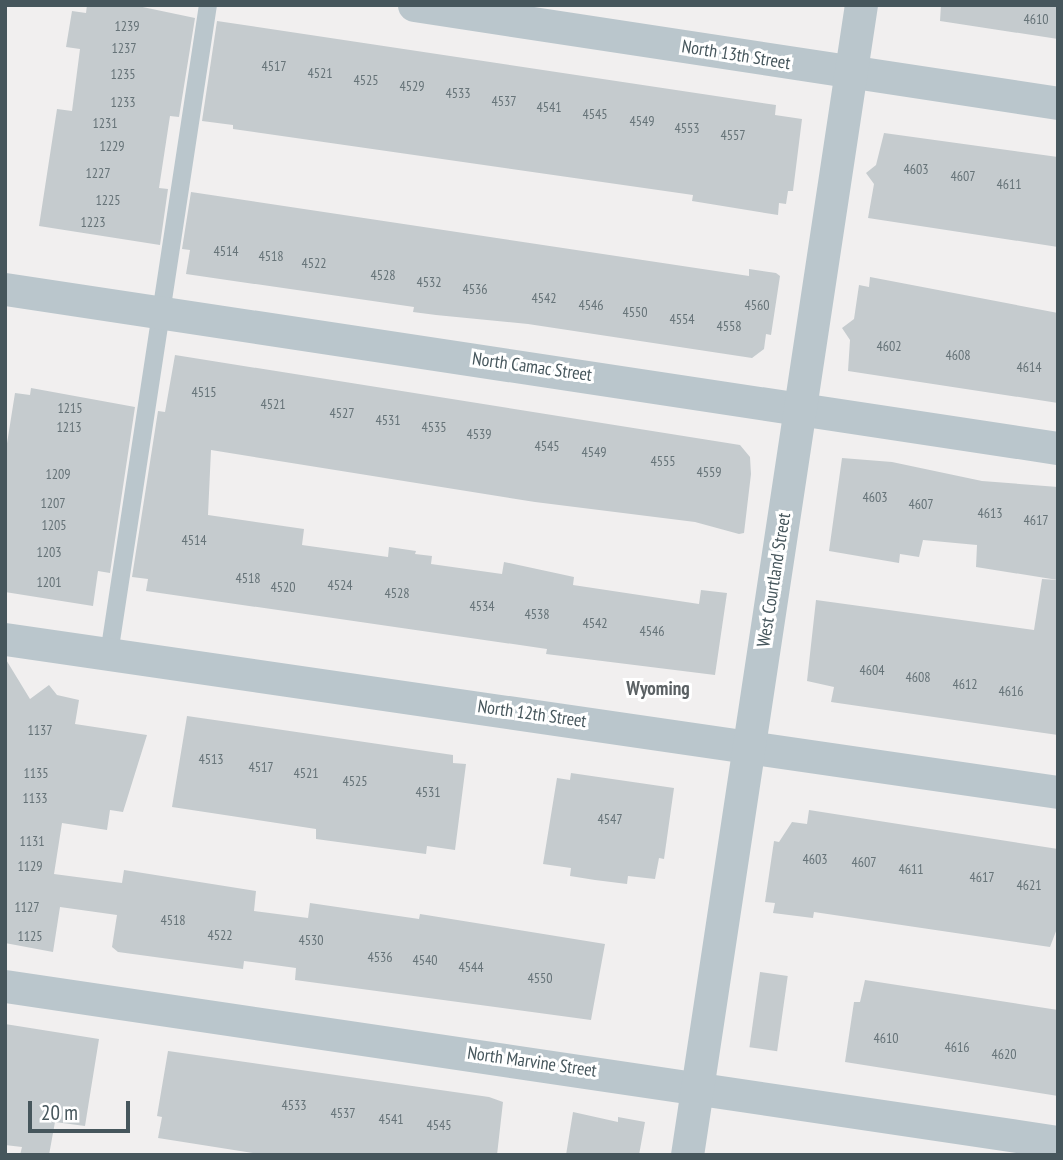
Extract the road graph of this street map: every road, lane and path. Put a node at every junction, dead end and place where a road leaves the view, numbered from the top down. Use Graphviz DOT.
graph roads {
  1 [pos="208,5"];
  2 [pos="414,5"];
  3 [pos="861,5"];
  4 [pos="851,72"];
  5 [pos="1058,103"];
  6 [pos="5,289"];
  7 [pos="162,312"];
  8 [pos="800,407"];
  9 [pos="1058,448"];
  10 [pos="5,639"];
  11 [pos="109,654"];
  12 [pos="749,745"];
  13 [pos="1058,792"];
  14 [pos="5,986"];
  15 [pos="698,1086"];
  16 [pos="1058,1142"];
  17 [pos="687,1155"];
  1 -- 7 [label="lane"];
  2 -- 4 [label="street, North 13th Street"];
  3 -- 4 [label="street, West Courtland Street"];
  4 -- 5 [label="street, North 13th Street"];
  4 -- 8 [label="street, West Courtland Street"];
  6 -- 7 [label="street, North Camac Street"];
  7 -- 8 [label="street, North Camac Street"];
  7 -- 11 [label="lane"];
  8 -- 9 [label="street, North Camac Street"];
  8 -- 12 [label="street, West Courtland Street"];
  10 -- 11 [label="street, North 12th Street"];
  11 -- 12 [label="street, North 12th Street"];
  12 -- 13 [label="street, North 12th Street"];
  12 -- 15 [label="street, West Courtland Street"];
  14 -- 15 [label="street, North Marvine Street"];
  15 -- 16 [label="street, North Marvine Street"];
  15 -- 17 [label="street, West Courtland Street"];
}
